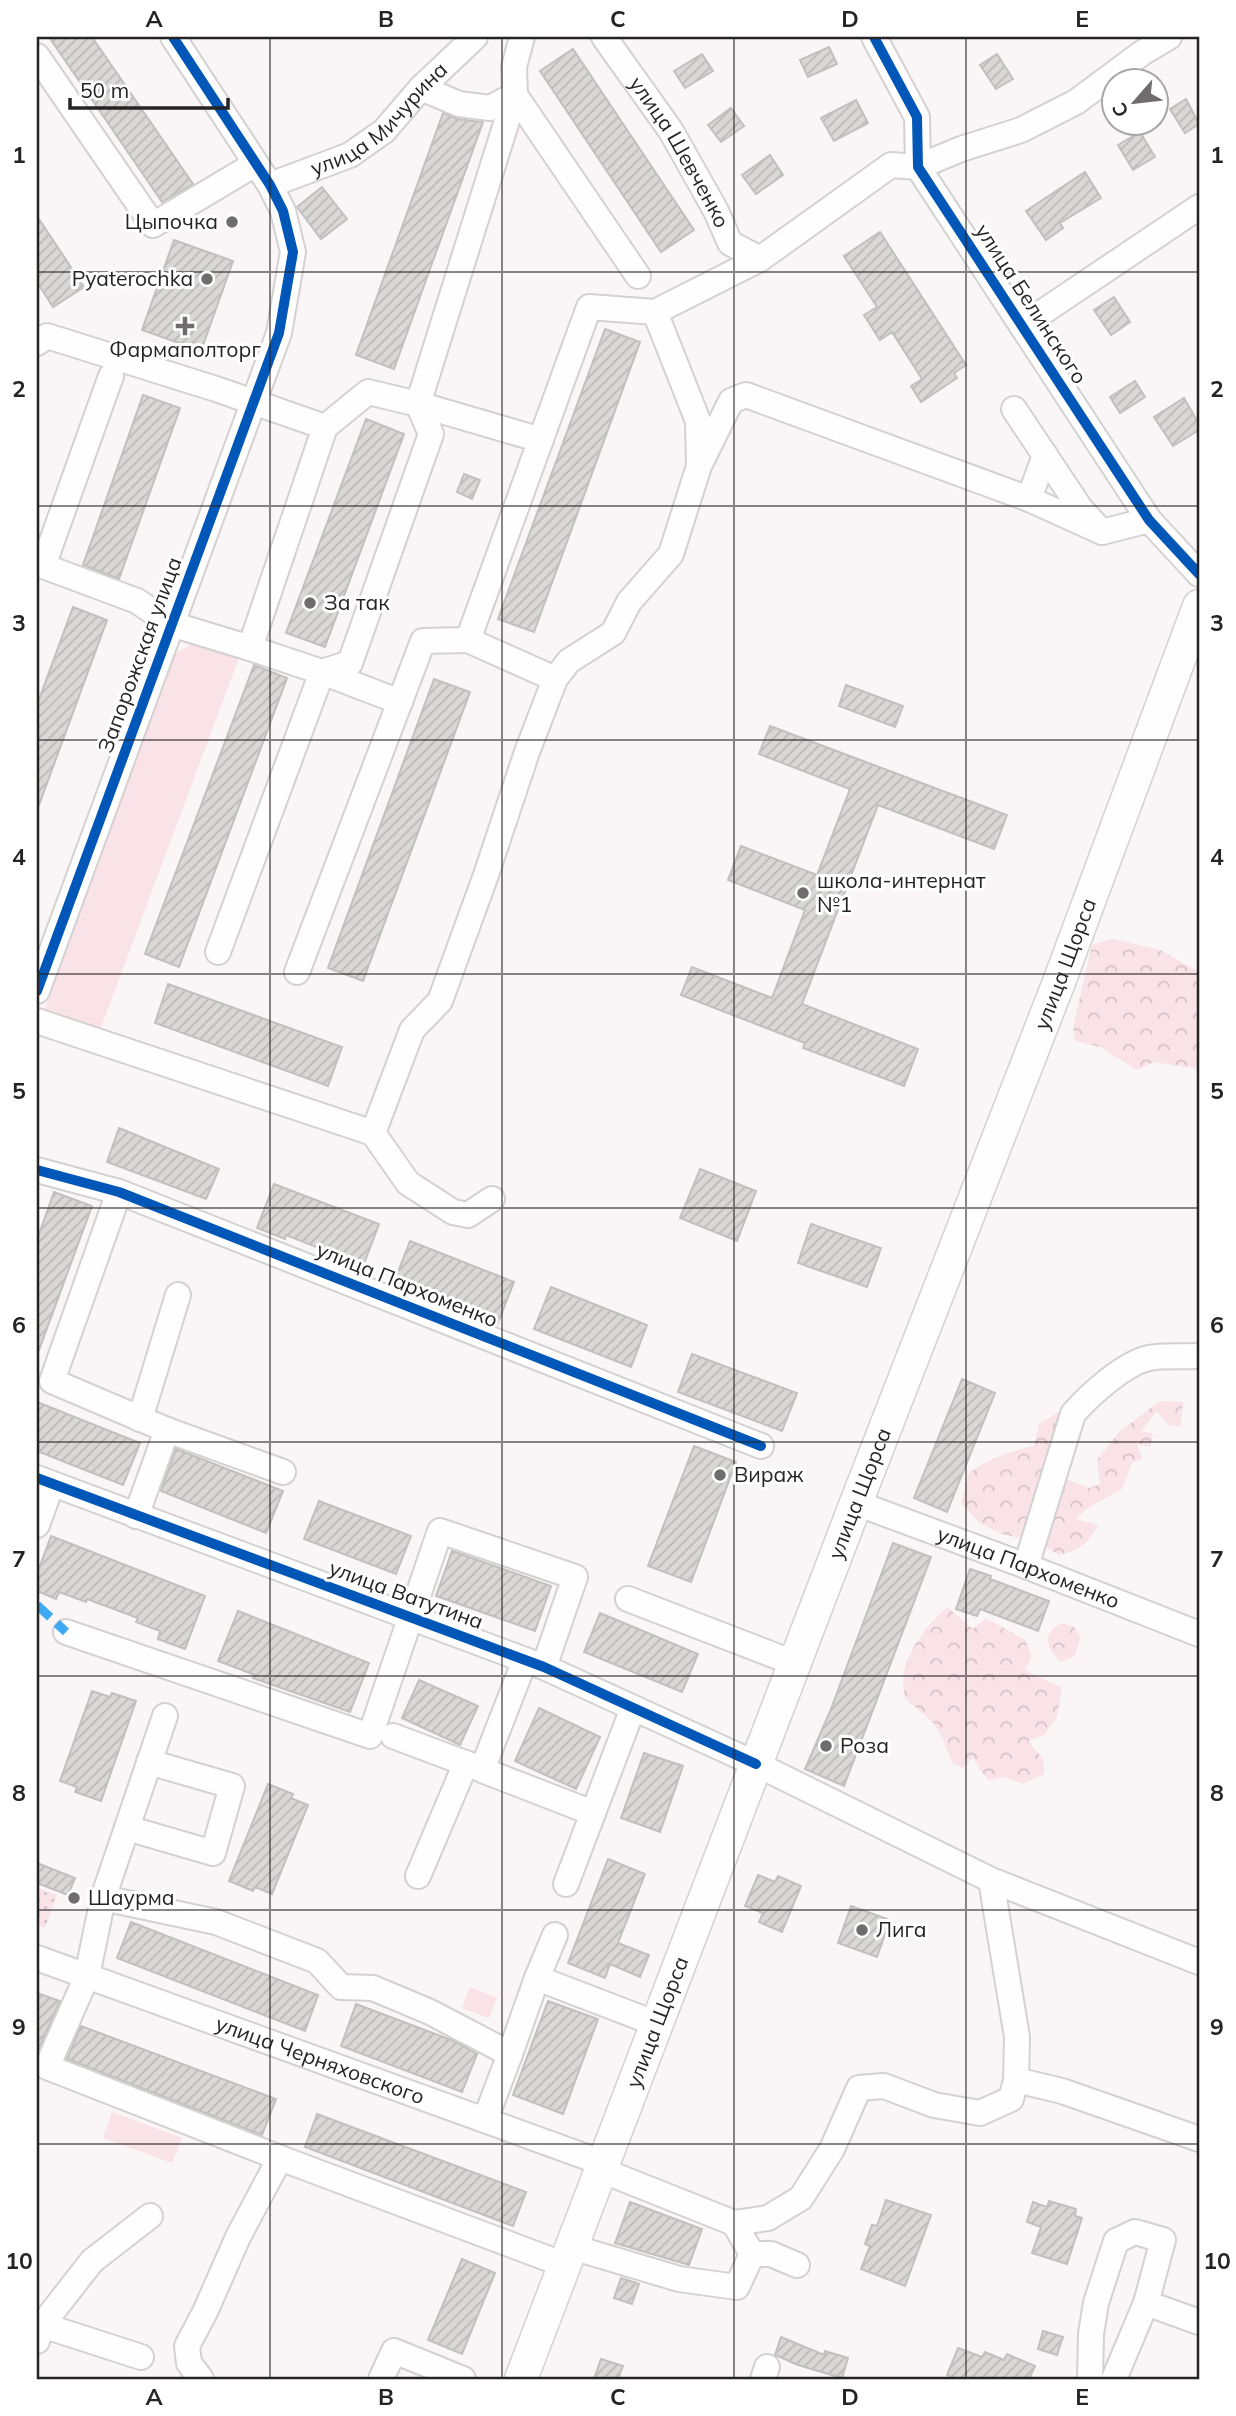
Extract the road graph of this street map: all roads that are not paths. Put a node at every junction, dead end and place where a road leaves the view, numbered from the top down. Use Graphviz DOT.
graph roads {
  1 [pos="173,37"];
  2 [pos="475,37"];
  3 [pos="522,37"];
  4 [pos="604,37"];
  5 [pos="873,37"];
  6 [pos="1169,37"];
  7 [pos="37,56"];
  8 [pos="421,88"];
  9 [pos="515,95"];
  10 [pos="255,164"];
  11 [pos="918,167"];
  12 [pos="270,185"];
  13 [pos="1199,207"];
  14 [pos="760,260"];
  15 [pos="638,276"];
  16 [pos="654,312"];
  17 [pos="1022,326"];
  18 [pos="40,333"];
  19 [pos="111,376"];
  20 [pos="253,403"];
  21 [pos="418,404"];
  22 [pos="1014,409"];
  23 [pos="325,427"];
  24 [pos="541,440"];
  25 [pos="1045,455"];
  26 [pos="699,466"];
  27 [pos="1029,499"];
  28 [pos="1149,520"];
  29 [pos="1102,532"];
  30 [pos="39,571"];
  31 [pos="1199,574"];
  32 [pos="1199,606"];
  33 [pos="172,624"];
  34 [pos="468,640"];
  35 [pos="250,648"];
  36 [pos="322,672"];
  37 [pos="555,679"];
  38 [pos="400,702"];
  39 [pos="218,951"];
  40 [pos="297,972"];
  41 [pos="37,990"];
  42 [pos="37,1021"];
  43 [pos="373,1133"];
  44 [pos="37,1170"];
  45 [pos="119,1192"];
  46 [pos="492,1199"];
  47 [pos="178,1295"];
  48 [pos="1194,1356"];
  49 [pos="140,1419"];
  50 [pos="167,1430"];
  51 [pos="761,1446"];
  52 [pos="283,1472"];
  53 [pos="44,1481"];
  54 [pos="856,1503"];
  55 [pos="136,1516"];
  56 [pos="37,1525"];
  57 [pos="1026,1566"];
  58 [pos="628,1599"];
  59 [pos="411,1617"];
  60 [pos="66,1632"];
  61 [pos="1199,1634"];
  62 [pos="535,1663"];
  63 [pos="794,1663"];
  64 [pos="633,1708"];
  65 [pos="165,1716"];
  66 [pos="394,1736"];
  67 [pos="149,1762"];
  68 [pos="756,1764"];
  69 [pos="474,1766"];
  70 [pos="593,1813"];
  71 [pos="127,1828"];
  72 [pos="418,1876"];
  73 [pos="990,1880"];
  74 [pos="566,1884"];
  75 [pos="103,1898"];
  76 [pos="555,1935"];
  77 [pos="37,1958"];
  78 [pos="1199,1962"];
  79 [pos="87,1976"];
  80 [pos="537,1978"];
  81 [pos="657,2024"];
  82 [pos="510,2054"];
  83 [pos="1016,2080"];
  84 [pos="485,2120"];
  85 [pos="1199,2139"];
  86 [pos="280,2158"];
  87 [pos="602,2167"];
  88 [pos="150,2216"];
  89 [pos="734,2223"];
  90 [pos="752,2254"];
  91 [pos="568,2256"];
  92 [pos="797,2265"];
  93 [pos="1146,2303"];
  94 [pos="1199,2322"];
  95 [pos="39,2330"];
  96 [pos="141,2357"];
  97 [pos="201,2379"];
  98 [pos="381,2379"];
  99 [pos="463,2379"];
  100 [pos="521,2379"];
  101 [pos="1090,2379"];
  102 [pos="1114,2379"];
  1 -- 10 [label="street, Запорожская улица"];
  2 -- 8 [label="street, улица Мичурина"];
  3 -- 9 [label="street"];
  4 -- 14 [label="street, улица Шевченко"];
  5 -- 11 [label="street"];
  6 -- 11 [label="street"];
  7 -- 10 [label="street"];
  8 -- 9 [label="street"];
  8 -- 12 [label="street, улица Мичурина"];
  9 -- 15 [label="street"];
  9 -- 21 [label="street"];
  10 -- 12 [label="street, Запорожская улица"];
  11 -- 14 [label="street"];
  11 -- 17 [label="street, улица Белинского"];
  12 -- 20 [label="street, Запорожская улица"];
  13 -- 17 [label="street"];
  14 -- 16 [label="street"];
  16 -- 24 [label="street"];
  16 -- 26 [label="street"];
  17 -- 28 [label="street, улица Белинского"];
  18 -- 20 [label="street"];
  19 -- 30 [label="street"];
  20 -- 23 [label="street"];
  20 -- 33 [label="street, Запорожская улица"];
  21 -- 23 [label="street"];
  21 -- 24 [label="street"];
  21 -- 36 [label="street"];
  22 -- 25 [label="street"];
  23 -- 35 [label="street"];
  24 -- 34 [label="street"];
  25 -- 27 [label="street"];
  25 -- 29 [label="street"];
  26 -- 27 [label="street"];
  26 -- 37 [label="street"];
  27 -- 29 [label="street"];
  28 -- 29 [label="street"];
  28 -- 31 [label="street, улица Белинского"];
  30 -- 33 [label="street"];
  32 -- 54 [label="main road, улица Щорса"];
  33 -- 35 [label="street"];
  33 -- 41 [label="street, Запорожская улица"];
  34 -- 37 [label="street"];
  34 -- 38 [label="street"];
  35 -- 36 [label="street"];
  36 -- 38 [label="street"];
  36 -- 39 [label="street"];
  37 -- 43 [label="street"];
  38 -- 40 [label="street"];
  42 -- 43 [label="street"];
  43 -- 46 [label="street"];
  44 -- 45 [label="street, улица Пархоменко"];
  45 -- 49 [label="street"];
  45 -- 51 [label="street, улица Пархоменко"];
  47 -- 49 [label="street"];
  48 -- 57 [label="street"];
  49 -- 50 [label="street"];
  50 -- 52 [label="street"];
  50 -- 55 [label="street"];
  53 -- 55 [label="street, улица Ватутина"];
  53 -- 56 [label="street"];
  54 -- 57 [label="street, улица Пархоменко"];
  54 -- 63 [label="main road, улица Щорса"];
  55 -- 59 [label="street, улица Ватутина"];
  57 -- 61 [label="street, улица Пархоменко"];
  58 -- 63 [label="street"];
  59 -- 60 [label="street"];
  59 -- 62 [label="street, улица Ватутина"];
  59 -- 62 [label="street"];
  62 -- 64 [label="street, улица Ватутина"];
  62 -- 69 [label="street"];
  63 -- 68 [label="main road, улица Щорса"];
  64 -- 68 [label="street, улица Ватутина"];
  64 -- 70 [label="street"];
  65 -- 67 [label="street"];
  66 -- 69 [label="street"];
  67 -- 71 [label="street"];
  67 -- 71 [label="street"];
  68 -- 73 [label="street, улица Ватутина"];
  68 -- 81 [label="main road, улица Щорса"];
  69 -- 70 [label="street"];
  69 -- 72 [label="street"];
  70 -- 74 [label="street"];
  71 -- 75 [label="street"];
  73 -- 78 [label="street, улица Ватутина"];
  73 -- 83 [label="street"];
  75 -- 79 [label="street"];
  75 -- 82 [label="street"];
  76 -- 80 [label="street"];
  77 -- 79 [label="street, улица Черняховского"];
  79 -- 84 [label="street, улица Черняховского"];
  79 -- 86 [label="street"];
  80 -- 81 [label="street"];
  80 -- 82 [label="street"];
  81 -- 87 [label="main road, улица Щорса"];
  82 -- 84 [label="street"];
  83 -- 85 [label="street"];
  83 -- 89 [label="street"];
  84 -- 87 [label="street, улица Черняховского"];
  86 -- 91 [label="street"];
  86 -- 97 [label="street"];
  87 -- 89 [label="street, улица Черняховского"];
  87 -- 91 [label="main road, улица Щорса"];
  88 -- 95 [label="street"];
  89 -- 90 [label="street"];
  90 -- 91 [label="street"];
  90 -- 92 [label="street"];
  91 -- 100 [label="main road, улица Щорса"];
  93 -- 94 [label="street"];
  93 -- 101 [label="street"];
  93 -- 102 [label="street"];
  95 -- 96 [label="street"];
  98 -- 99 [label="street"];
}
